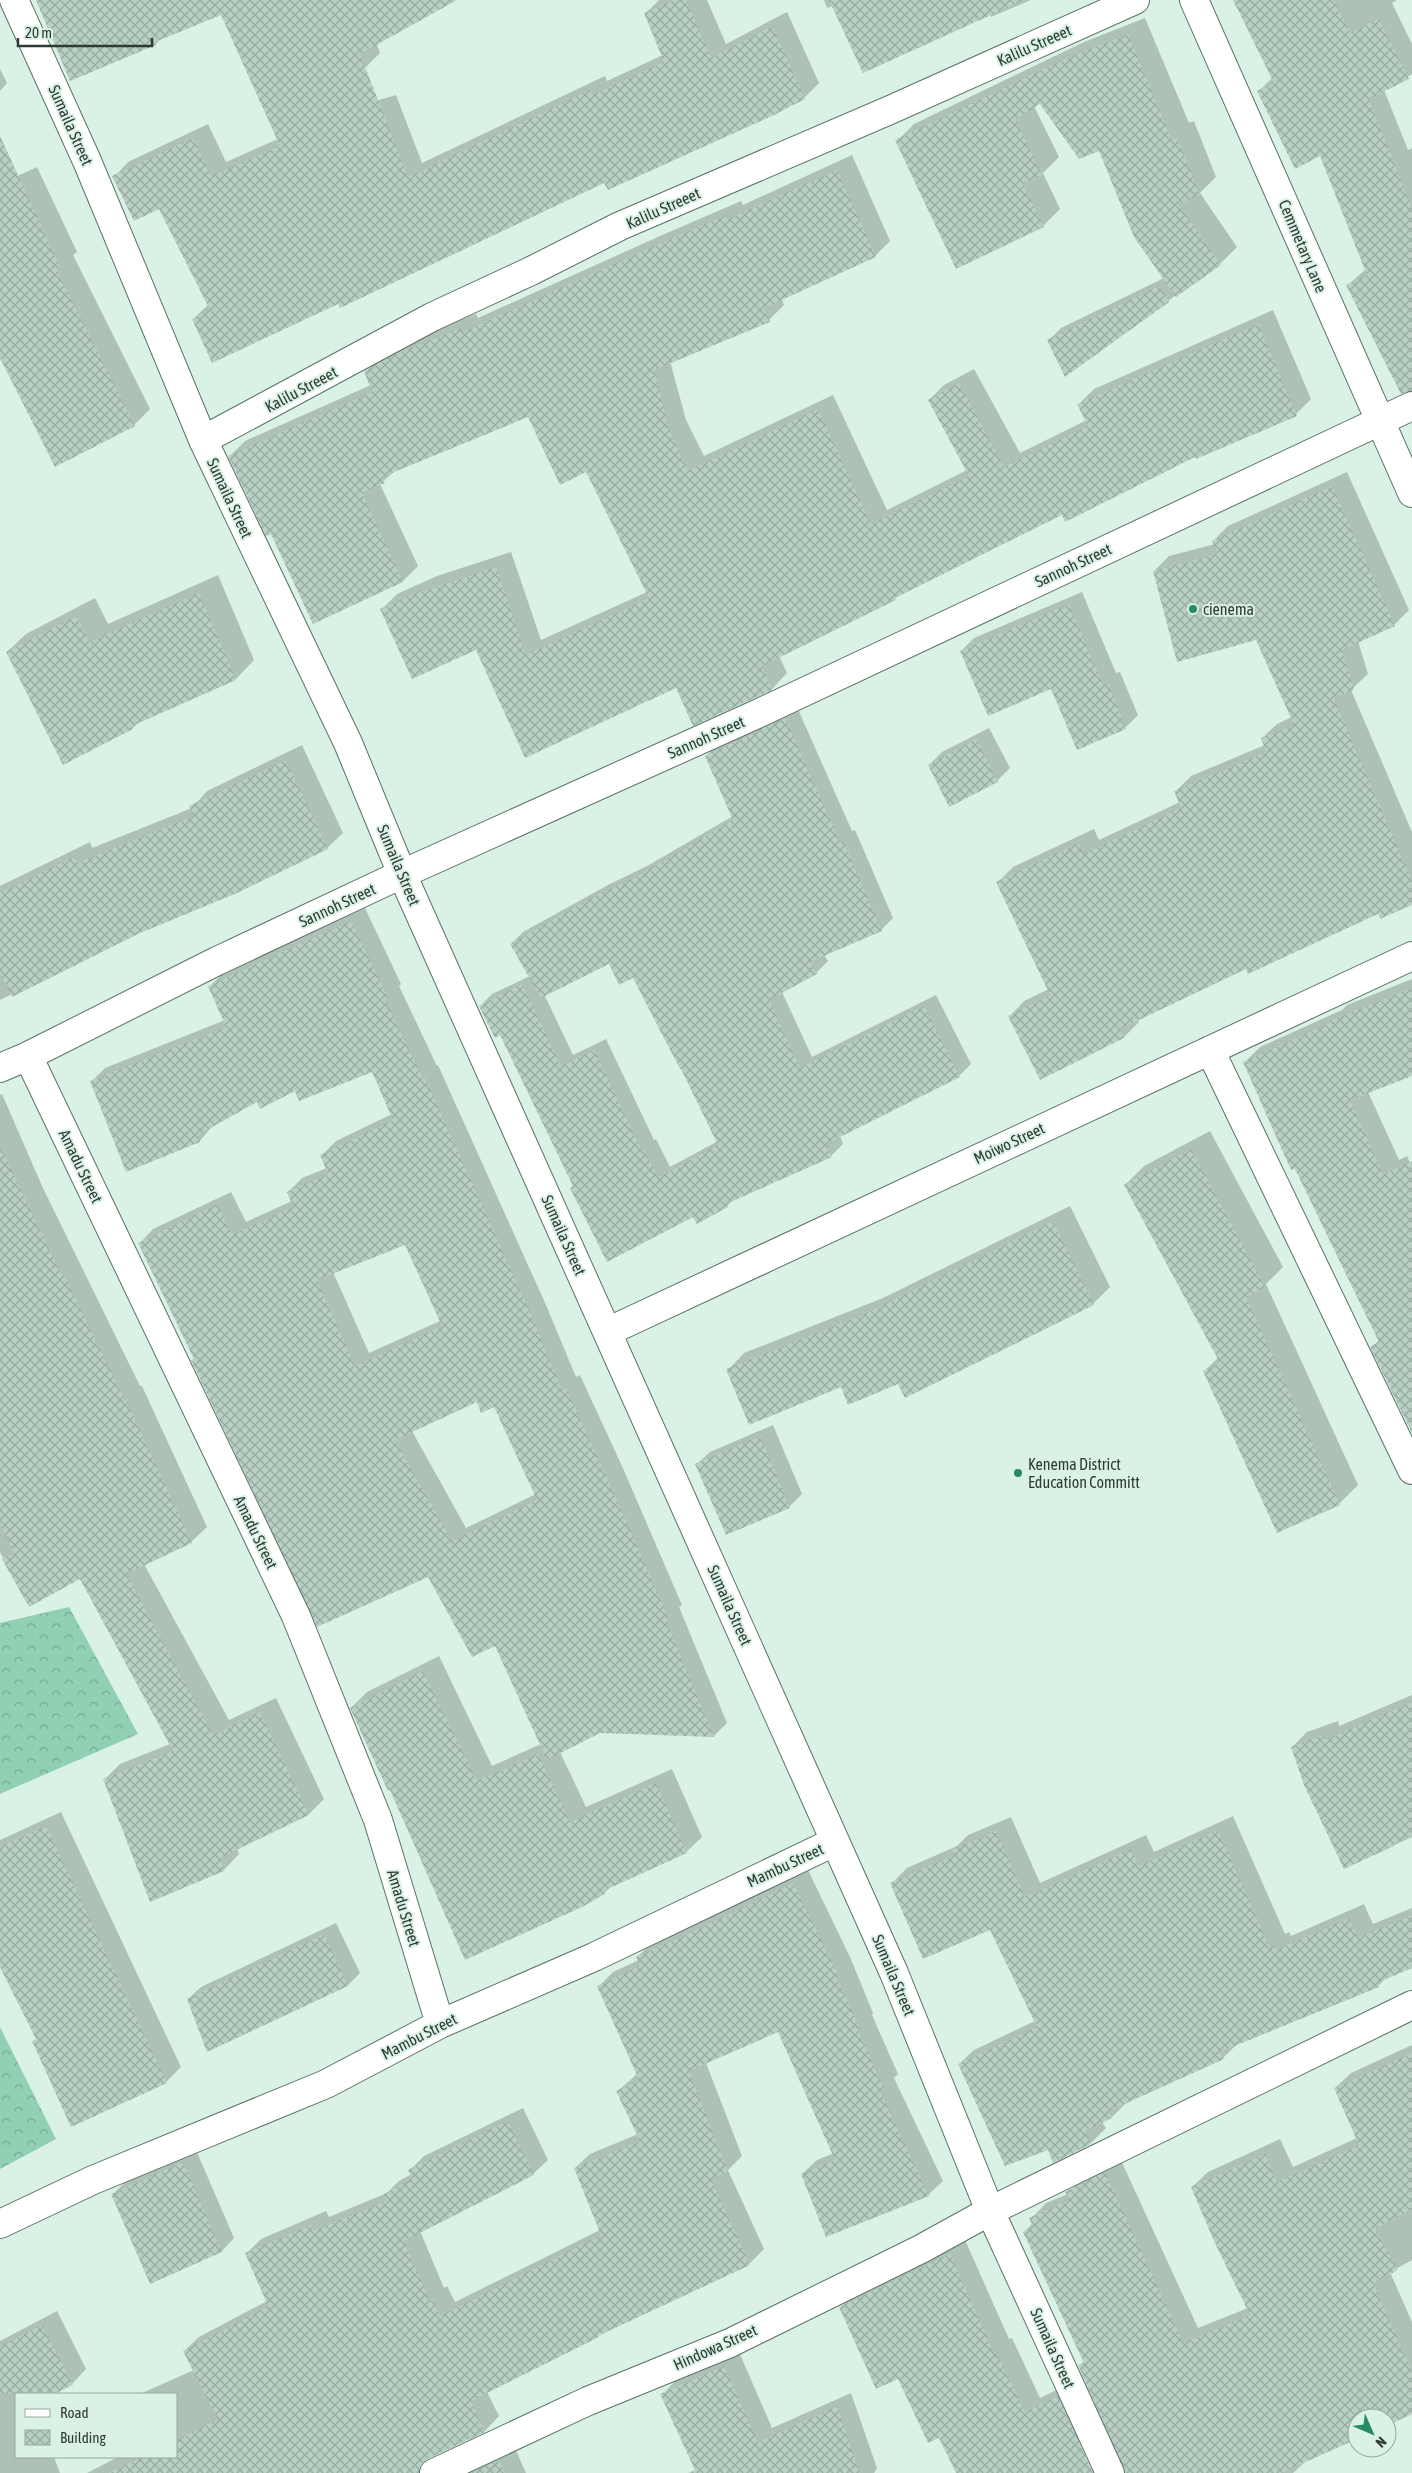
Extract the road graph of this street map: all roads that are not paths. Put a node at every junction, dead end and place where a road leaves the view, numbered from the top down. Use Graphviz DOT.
graph roads {
  1 [pos="14,0"];
  2 [pos="1135,0"];
  3 [pos="1194,0"];
  4 [pos="1412,406"];
  5 [pos="1379,421"];
  6 [pos="203,440"];
  7 [pos="1412,493"];
  8 [pos="402,874"];
  9 [pos="1412,956"];
  10 [pos="1210,1050"];
  11 [pos="28,1056"];
  12 [pos="0,1068"];
  13 [pos="607,1332"];
  14 [pos="1412,1470"];
  15 [pos="834,1842"];
  16 [pos="1412,2005"];
  17 [pos="440,2024"];
  18 [pos="990,2211"];
  19 [pos="0,2224"];
  20 [pos="434,2473"];
  21 [pos="1110,2473"];
  1 -- 6 [label="street, Sumaila Street"];
  2 -- 6 [label="street, Kalilu Streeet"];
  3 -- 5 [label="street, Cemmetary Lane"];
  4 -- 5 [label="street, Sannoh Street"];
  5 -- 7 [label="street, Cemmetary Lane"];
  5 -- 8 [label="street, Sannoh Street"];
  6 -- 8 [label="street, Sumaila Street"];
  8 -- 11 [label="street, Sannoh Street"];
  8 -- 13 [label="street, Sumaila Street"];
  9 -- 10 [label="street, Moiwo Street"];
  10 -- 13 [label="street, Moiwo Street"];
  10 -- 14 [label="street"];
  11 -- 12 [label="street, Sannoh Street"];
  11 -- 17 [label="street, Amadu Street"];
  13 -- 15 [label="street, Sumaila Street"];
  15 -- 17 [label="street, Mambu Street"];
  15 -- 18 [label="street, Sumaila Street"];
  16 -- 18 [label="street, Hindowa Street"];
  17 -- 19 [label="street, Mambu Street"];
  18 -- 20 [label="street, Hindowa Street"];
  18 -- 21 [label="street, Sumaila Street"];
}
